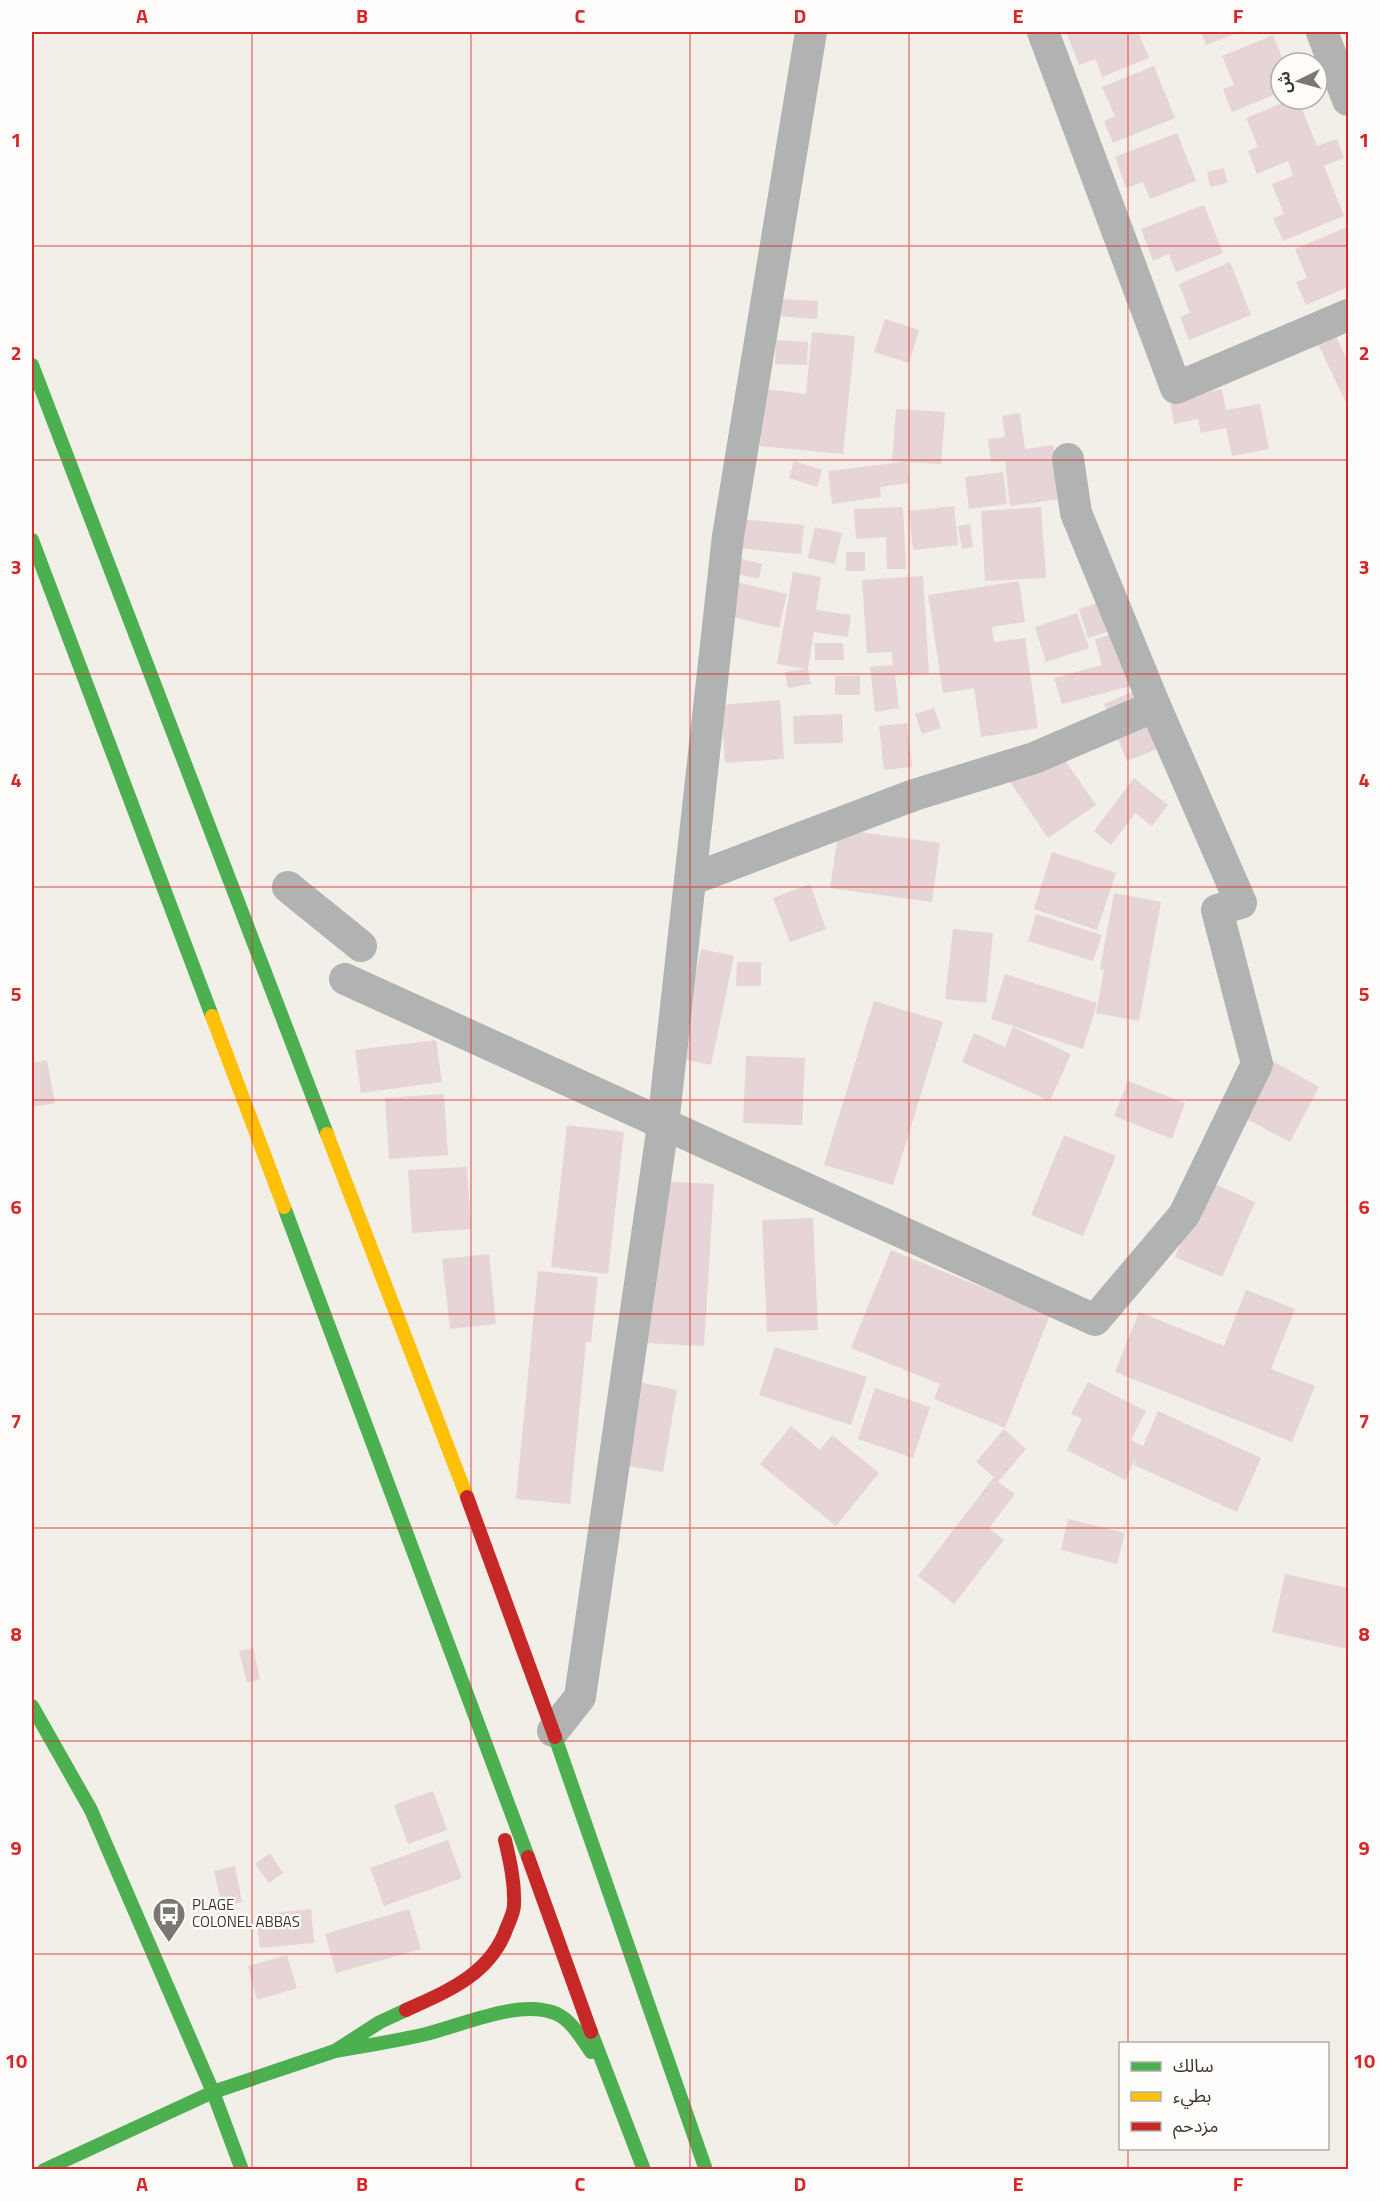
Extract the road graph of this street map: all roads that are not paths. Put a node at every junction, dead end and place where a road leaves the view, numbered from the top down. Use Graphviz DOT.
graph roads {
  1 [pos="811,32"];
  2 [pos="1043,32"];
  3 [pos="1322,32"];
  4 [pos="1348,100"];
  5 [pos="1348,315"];
  6 [pos="32,365"];
  7 [pos="1068,459"];
  8 [pos="32,540"];
  9 [pos="1155,706"];
  10 [pos="690,880"];
  11 [pos="288,887"];
  12 [pos="361,946"];
  13 [pos="345,979"];
  14 [pos="663,1125"];
  15 [pos="407,1533"];
  16 [pos="32,1706"];
  17 [pos="553,1731"];
  18 [pos="335,2051"];
  19 [pos="606,2074"];
  20 [pos="213,2092"];
  21 [pos="44,2169"];
  22 [pos="242,2169"];
  23 [pos="644,2169"];
  24 [pos="706,2169"];
  1 -- 10 [label="street"];
  2 -- 5 [label="street"];
  3 -- 4 [label="street"];
  6 -- 17 [label="main road"];
  7 -- 9 [label="street"];
  8 -- 15 [label="main road"];
  9 -- 10 [label="street"];
  9 -- 14 [label="street"];
  10 -- 14 [label="street"];
  11 -- 12 [label="street"];
  13 -- 14 [label="street"];
  14 -- 17 [label="street"];
  15 -- 18 [label="main road"];
  15 -- 19 [label="main road"];
  16 -- 20 [label="main road"];
  17 -- 24 [label="main road"];
  18 -- 19 [label="main road"];
  18 -- 20 [label="main road"];
  19 -- 23 [label="main road"];
  20 -- 21 [label="main road"];
  20 -- 22 [label="main road"];
}
